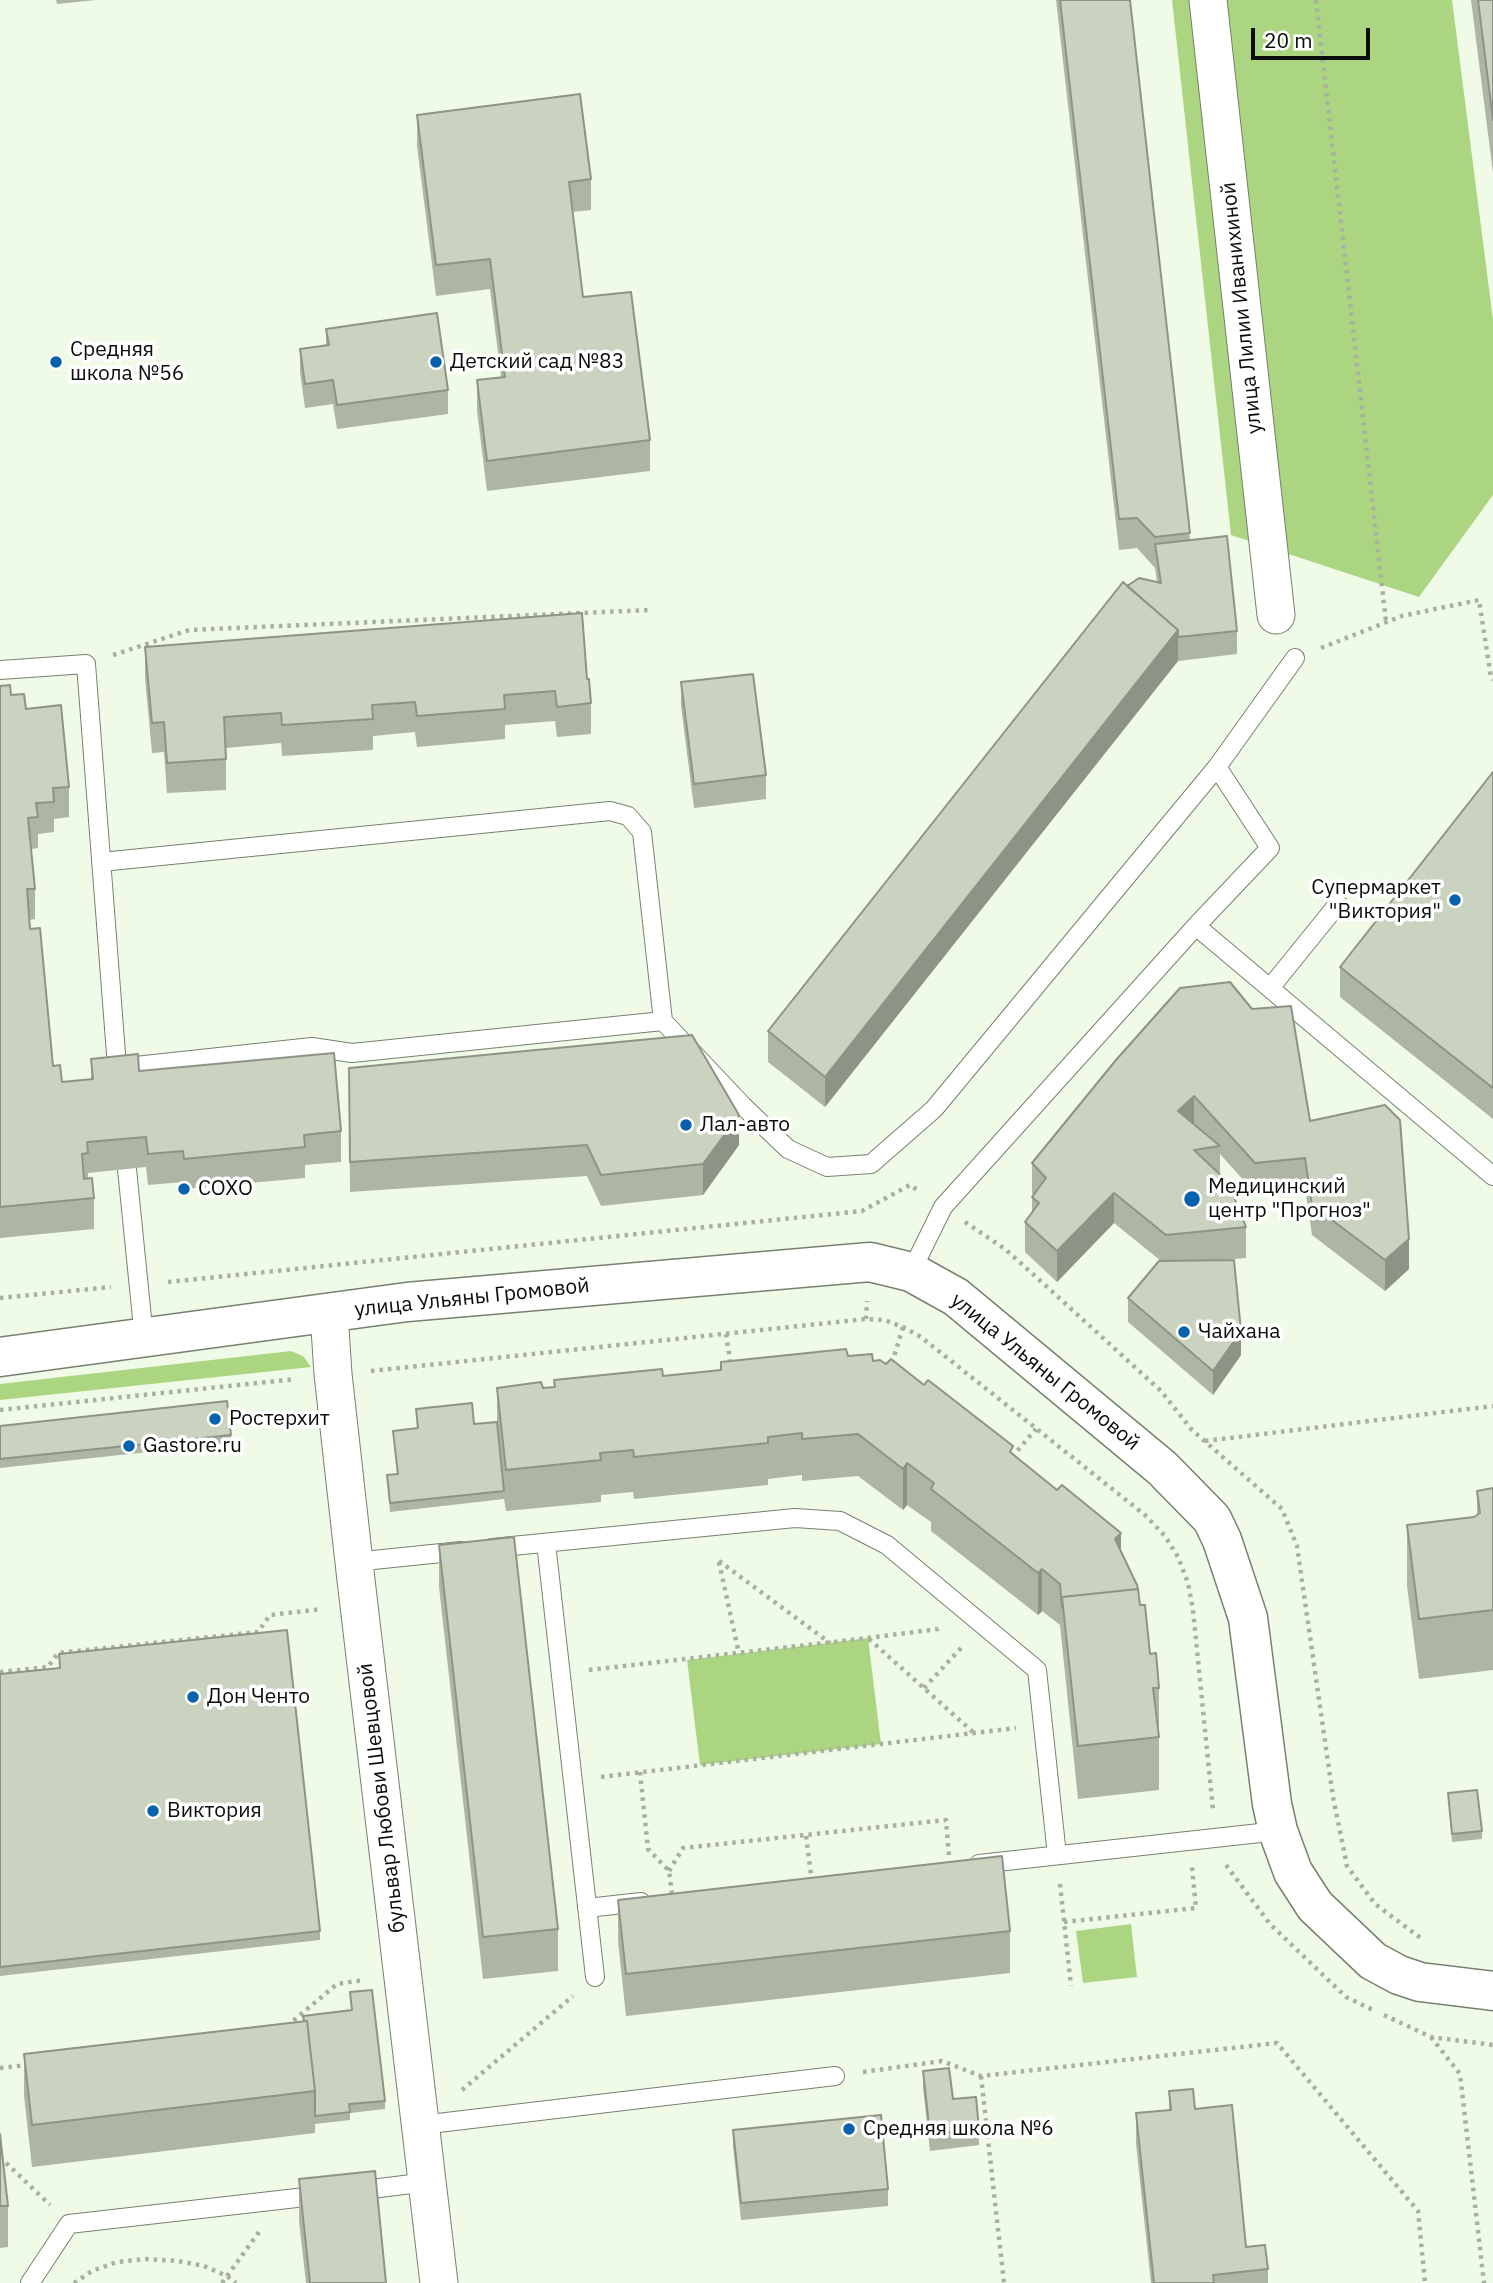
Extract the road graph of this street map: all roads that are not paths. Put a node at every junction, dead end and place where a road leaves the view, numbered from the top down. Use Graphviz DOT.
graph roads {
  1 [pos="1208,0"];
  2 [pos="1276,615"];
  3 [pos="1294,658"];
  4 [pos="0,670"];
  5 [pos="1217,767"];
  6 [pos="102,862"];
  7 [pos="1338,904"];
  8 [pos="1196,926"];
  9 [pos="1270,988"];
  10 [pos="663,1021"];
  11 [pos="117,1068"];
  12 [pos="119,1087"];
  13 [pos="127,1169"];
  14 [pos="1493,1176"];
  15 [pos="911,1272"];
  16 [pos="329,1313"];
  17 [pos="144,1338"];
  18 [pos="0,1357"];
  19 [pos="546,1543"];
  20 [pos="354,1562"];
  21 [pos="1278,1831"];
  22 [pos="1057,1855"];
  23 [pos="951,1867"];
  24 [pos="672,1898"];
  25 [pos="587,1908"];
  26 [pos="595,1977"];
  27 [pos="1493,1991"];
  28 [pos="835,2076"];
  29 [pos="421,2125"];
  30 [pos="428,2182"];
  31 [pos="30,2283"];
  32 [pos="439,2283"];
  1 -- 2 [label="street, улица Лилии Иванихиной"];
  3 -- 5 [label="lane"];
  4 -- 6 [label="lane"];
  5 -- 8 [label="lane"];
  5 -- 10 [label="lane"];
  6 -- 10 [label="lane"];
  6 -- 11 [label="lane"];
  7 -- 9 [label="lane"];
  8 -- 9 [label="lane"];
  8 -- 15 [label="lane"];
  9 -- 14 [label="lane"];
  10 -- 11 [label="lane"];
  11 -- 12 [label="lane"];
  13 -- 17 [label="lane"];
  15 -- 16 [label="main road, улица Ульяны Громовой"];
  15 -- 21 [label="main road, улица Ульяны Громовой"];
  16 -- 17 [label="main road, улица Ульяны Громовой"];
  16 -- 20 [label="street, бульвар Любови Шевцовой"];
  17 -- 18 [label="main road, улица Ульяны Громовой"];
  19 -- 20 [label="lane"];
  19 -- 22 [label="lane"];
  19 -- 25 [label="lane"];
  20 -- 29 [label="street, бульвар Любови Шевцовой"];
  21 -- 22 [label="lane"];
  21 -- 27 [label="main road, улица Ульяны Громовой"];
  22 -- 23 [label="lane"];
  24 -- 25 [label="lane"];
  25 -- 26 [label="lane"];
  28 -- 29 [label="lane"];
  29 -- 30 [label="street, бульвар Любови Шевцовой"];
  30 -- 31 [label="lane"];
  30 -- 32 [label="street, бульвар Любови Шевцовой"];
}
